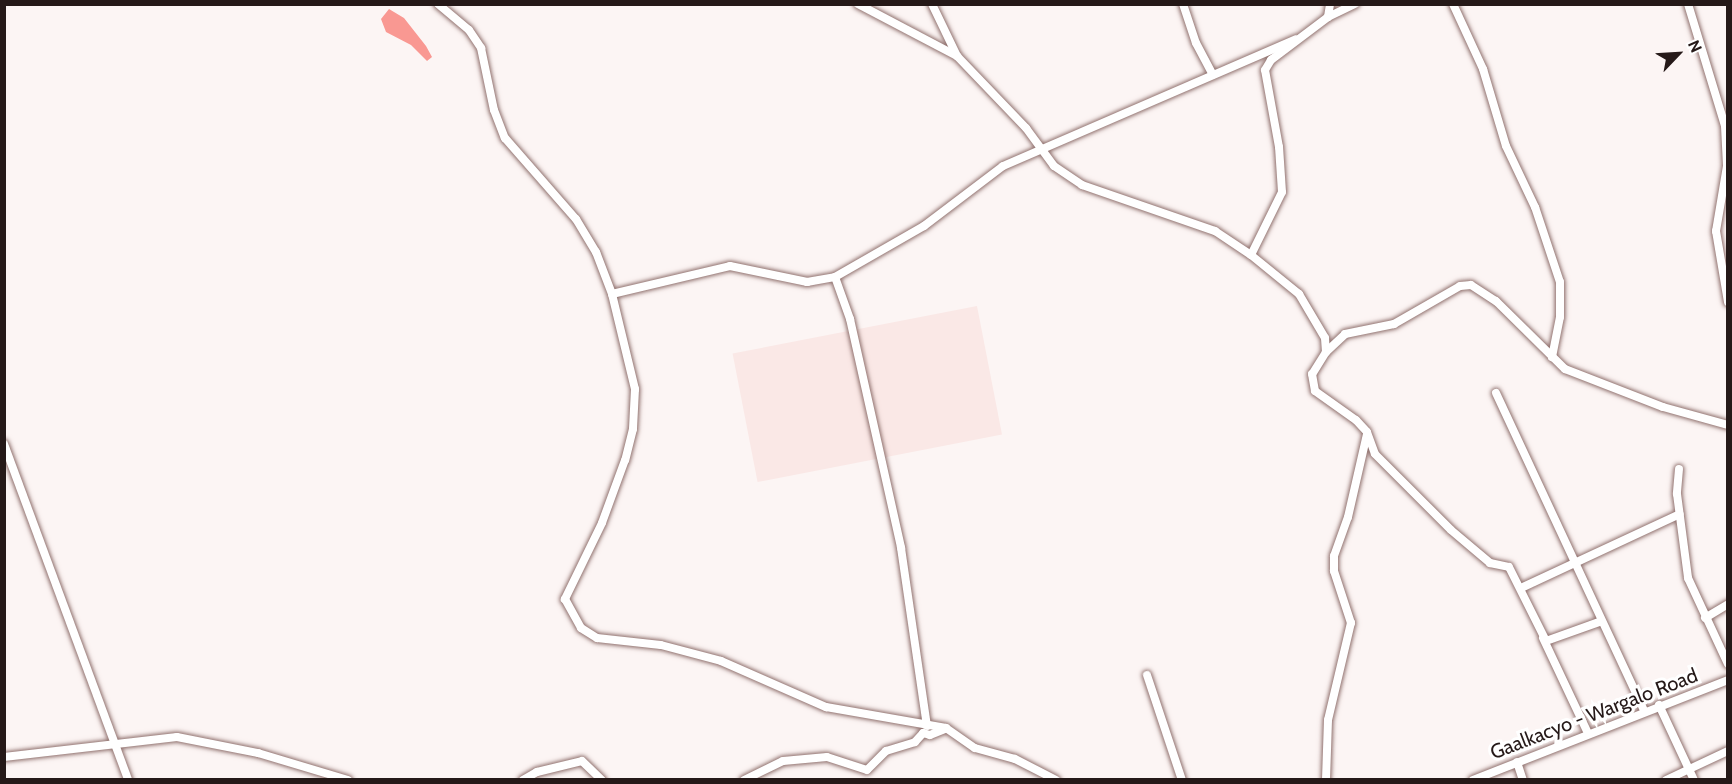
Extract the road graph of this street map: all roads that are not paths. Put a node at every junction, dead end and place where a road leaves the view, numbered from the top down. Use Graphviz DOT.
graph roads {
  1 [pos="438,4"];
  2 [pos="858,4"];
  3 [pos="932,4"];
  4 [pos="1183,4"];
  5 [pos="1330,4"];
  6 [pos="1355,4"];
  7 [pos="1453,4"];
  8 [pos="1688,4"];
  9 [pos="1328,17"];
  10 [pos="1296,39"];
  11 [pos="957,56"];
  12 [pos="1214,75"];
  13 [pos="1042,151"];
  14 [pos="1724,214"];
  15 [pos="1251,255"];
  16 [pos="835,277"];
  17 [pos="612,294"];
  18 [pos="1728,302"];
  19 [pos="1326,352"];
  20 [pos="1552,357"];
  21 [pos="1496,393"];
  22 [pos="1728,425"];
  23 [pos="1367,432"];
  24 [pos="4,444"];
  25 [pos="1679,469"];
  26 [pos="1680,514"];
  27 [pos="1573,563"];
  28 [pos="1521,588"];
  29 [pos="1728,604"];
  30 [pos="1705,618"];
  31 [pos="1602,621"];
  32 [pos="1543,637"];
  33 [pos="1728,664"];
  34 [pos="1147,675"];
  35 [pos="1728,680"];
  36 [pos="1659,705"];
  37 [pos="1644,711"];
  38 [pos="927,726"];
  39 [pos="946,728"];
  40 [pos="1588,733"];
  41 [pos="115,745"];
  42 [pos="1728,751"];
  43 [pos="4,757"];
  44 [pos="1517,762"];
  45 [pos="1688,768"];
  46 [pos="867,770"];
  47 [pos="128,780"];
  48 [pos="348,780"];
  49 [pos="523,780"];
  50 [pos="602,780"];
  51 [pos="744,780"];
  52 [pos="870,780"];
  53 [pos="1056,780"];
  54 [pos="1182,780"];
  55 [pos="1326,780"];
  56 [pos="1473,780"];
  57 [pos="1523,780"];
  58 [pos="1666,780"];
  59 [pos="1694,780"];
  1 -- 17 [label="street"];
  2 -- 11 [label="street"];
  3 -- 11 [label="street"];
  4 -- 12 [label="street"];
  5 -- 9 [label="street"];
  6 -- 9 [label="street"];
  7 -- 20 [label="street"];
  8 -- 14 [label="street"];
  9 -- 10 [label="street"];
  10 -- 12 [label="street"];
  10 -- 15 [label="street"];
  11 -- 13 [label="street"];
  12 -- 13 [label="street"];
  13 -- 15 [label="street"];
  13 -- 16 [label="street"];
  14 -- 18 [label="street"];
  15 -- 19 [label="street"];
  16 -- 17 [label="street"];
  16 -- 38 [label="street"];
  17 -- 38 [label="street"];
  19 -- 20 [label="street"];
  19 -- 23 [label="street"];
  20 -- 22 [label="street"];
  21 -- 27 [label="street"];
  23 -- 28 [label="street"];
  23 -- 55 [label="street"];
  24 -- 41 [label="street"];
  25 -- 26 [label="street"];
  26 -- 27 [label="street"];
  26 -- 30 [label="street"];
  27 -- 28 [label="street"];
  27 -- 31 [label="street"];
  28 -- 32 [label="street"];
  29 -- 30 [label="street"];
  30 -- 33 [label="street"];
  31 -- 32 [label="street"];
  31 -- 37 [label="street"];
  32 -- 40 [label="street"];
  34 -- 54 [label="street"];
  35 -- 36 [label="street, Gaalkacyo - Wargalo Road"];
  36 -- 37 [label="street, Gaalkacyo - Wargalo Road"];
  36 -- 45 [label="street"];
  37 -- 40 [label="street, Gaalkacyo - Wargalo Road"];
  38 -- 39 [label="street"];
  39 -- 46 [label="street"];
  39 -- 53 [label="street"];
  40 -- 44 [label="street, Gaalkacyo - Wargalo Road"];
  41 -- 43 [label="street"];
  41 -- 47 [label="street"];
  41 -- 48 [label="street"];
  42 -- 45 [label="street"];
  44 -- 56 [label="street, Gaalkacyo - Wargalo Road"];
  44 -- 57 [label="street"];
  45 -- 58 [label="street"];
  45 -- 59 [label="street"];
  46 -- 51 [label="street"];
  46 -- 52 [label="street"];
  49 -- 50 [label="street"];
}
